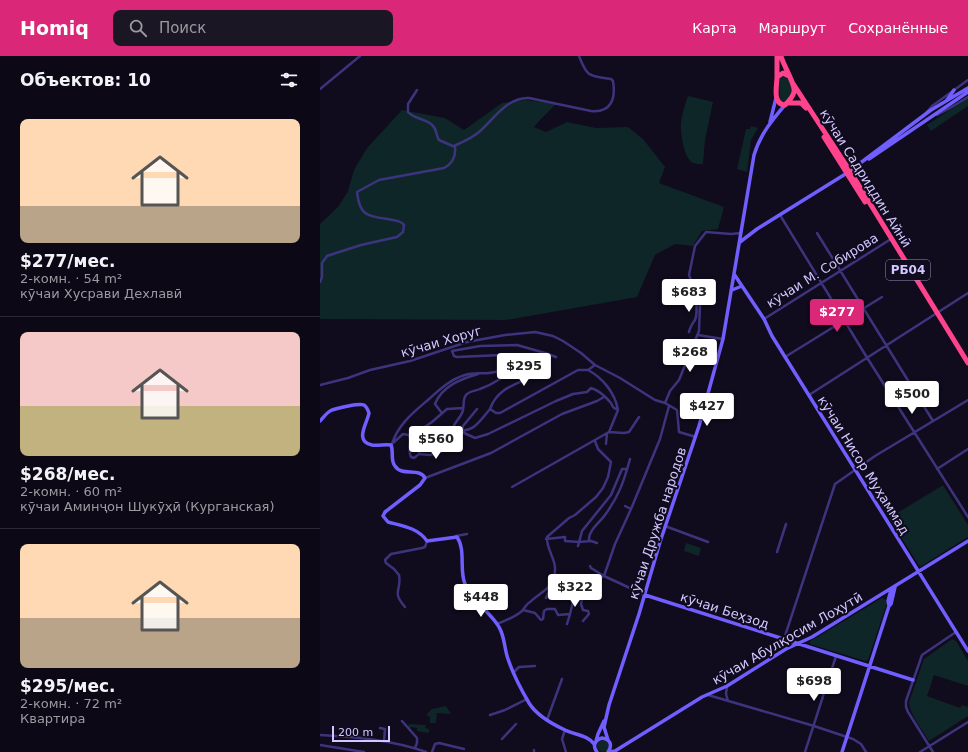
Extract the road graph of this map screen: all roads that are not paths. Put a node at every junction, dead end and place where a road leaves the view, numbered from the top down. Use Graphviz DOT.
graph roads {
  1 [pos="360,56"];
  2 [pos="579,56"];
  3 [pos="777,56"];
  4 [pos="781,56"];
  5 [pos="777,76"];
  6 [pos="788,76"];
  7 [pos="968,80"];
  8 [pos="792,82"];
  9 [pos="968,88"];
  10 [pos="320,90"];
  11 [pos="417,90"];
  12 [pos="954,90"];
  13 [pos="968,92"];
  14 [pos="968,97"];
  15 [pos="776,98"];
  16 [pos="947,101"];
  17 [pos="786,104"];
  18 [pos="928,112"];
  19 [pos="936,115"];
  20 [pos="923,116"];
  21 [pos="932,118"];
  22 [pos="769,124"];
  23 [pos="454,146"];
  24 [pos="864,161"];
  25 [pos="848,172"];
  26 [pos="780,215"];
  27 [pos="741,233"];
  28 [pos="816,233"];
  29 [pos="748,235"];
  30 [pos="890,239"];
  31 [pos="740,242"];
  32 [pos="840,271"];
  33 [pos="734,274"];
  34 [pos="320,282"];
  35 [pos="733,282"];
  36 [pos="821,283"];
  37 [pos="743,288"];
  38 [pos="732,290"];
  39 [pos="695,293"];
  40 [pos="968,293"];
  41 [pos="882,297"];
  42 [pos="863,308"];
  43 [pos="936,314"];
  44 [pos="764,319"];
  45 [pos="844,320"];
  46 [pos="689,332"];
  47 [pos="698,335"];
  48 [pos="723,339"];
  49 [pos="886,346"];
  50 [pos="451,347"];
  51 [pos="452,351"];
  52 [pos="545,353"];
  53 [pos="556,357"];
  54 [pos="785,357"];
  55 [pos="867,358"];
  56 [pos="968,363"];
  57 [pos="524,364"];
  58 [pos="595,365"];
  59 [pos="513,367"];
  60 [pos="968,367"];
  61 [pos="588,370"];
  62 [pos="482,372"];
  63 [pos="320,385"];
  64 [pos="808,394"];
  65 [pos="604,397"];
  66 [pos="968,400"];
  67 [pos="665,404"];
  68 [pos="669,406"];
  69 [pos="463,408"];
  70 [pos="477,409"];
  71 [pos="490,409"];
  72 [pos="618,410"];
  73 [pos="441,412"];
  74 [pos="639,417"];
  75 [pos="320,421"];
  76 [pos="933,421"];
  77 [pos="452,432"];
  78 [pos="462,432"];
  79 [pos="608,432"];
  80 [pos="914,432"];
  81 [pos="410,437"];
  82 [pos="696,437"];
  83 [pos="595,441"];
  84 [pos="392,444"];
  85 [pos="606,444"];
  86 [pos="451,448"];
  87 [pos="968,449"];
  88 [pos="419,454"];
  89 [pos="630,459"];
  90 [pos="628,469"];
  91 [pos="937,469"];
  92 [pos="856,470"];
  93 [pos="426,478"];
  94 [pos="512,487"];
  95 [pos="625,506"];
  96 [pos="631,509"];
  97 [pos="968,517"];
  98 [pos="786,524"];
  99 [pos="665,526"];
  100 [pos="467,534"];
  101 [pos="455,536"];
  102 [pos="546,539"];
  103 [pos="589,540"];
  104 [pos="427,541"];
  105 [pos="968,541"];
  106 [pos="579,542"];
  107 [pos="708,542"];
  108 [pos="597,543"];
  109 [pos="578,546"];
  110 [pos="777,552"];
  111 [pos="590,566"];
  112 [pos="919,572"];
  113 [pos="604,576"];
  114 [pos="554,584"];
  115 [pos="895,587"];
  116 [pos="549,588"];
  117 [pos="891,590"];
  118 [pos="645,595"];
  119 [pos="880,596"];
  120 [pos="546,598"];
  121 [pos="582,599"];
  122 [pos="888,601"];
  123 [pos="889,606"];
  124 [pos="405,607"];
  125 [pos="523,610"];
  126 [pos="570,614"];
  127 [pos="583,621"];
  128 [pos="497,624"];
  129 [pos="567,624"];
  130 [pos="956,632"];
  131 [pos="810,638"];
  132 [pos="784,639"];
  133 [pos="798,643"];
  134 [pos="812,648"];
  135 [pos="786,649"];
  136 [pos="968,651"];
  137 [pos="836,656"];
  138 [pos="536,666"];
  139 [pos="870,667"];
  140 [pos="514,672"];
  141 [pos="562,680"];
  142 [pos="913,680"];
  143 [pos="727,686"];
  144 [pos="708,695"];
  145 [pos="527,699"];
  146 [pos="728,701"];
  147 [pos="490,715"];
  148 [pos="606,718"];
  149 [pos="547,720"];
  150 [pos="402,721"];
  151 [pos="968,722"];
  152 [pos="516,724"];
  153 [pos="814,726"];
  154 [pos="380,728"];
  155 [pos="565,730"];
  156 [pos="598,734"];
  157 [pos="320,735"];
  158 [pos="847,738"];
  159 [pos="502,739"];
  160 [pos="590,739"];
  161 [pos="384,741"];
  162 [pos="609,742"];
  163 [pos="595,743"];
  164 [pos="320,745"];
  165 [pos="929,746"];
  166 [pos="415,748"];
  167 [pos="464,749"];
  168 [pos="419,751"];
  169 [pos="615,751"];
  170 [pos="364,752"];
  171 [pos="426,752"];
  172 [pos="432,752"];
  173 [pos="566,752"];
  174 [pos="597,752"];
  175 [pos="609,752"];
  176 [pos="805,752"];
  177 [pos="842,752"];
  178 [pos="866,752"];
  179 [pos="920,752"];
  180 [pos="933,752"];
  1 -- 10 [label="street"];
  2 -- 23 [label="street"];
  3 -- 5 [label="highway"];
  4 -- 6 [label="highway, РБ04"];
  5 -- 6 [label="highway"];
  5 -- 15 [label="highway"];
  6 -- 8 [label="highway, РБ04"];
  7 -- 12 [label="street"];
  8 -- 17 [label="highway"];
  8 -- 25 [label="highway, кӯчаи Садриддин Айнӣ / РБ04"];
  9 -- 16 [label="street"];
  11 -- 23 [label="street"];
  12 -- 16 [label="street"];
  12 -- 20 [label="street"];
  13 -- 19 [label="street"];
  14 -- 19 [label="street"];
  15 -- 17 [label="highway"];
  15 -- 22 [label="street"];
  16 -- 18 [label="street"];
  17 -- 22 [label="street"];
  17 -- 25 [label="highway, кӯчаи Садриддин Айнӣ / РБ04"];
  18 -- 20 [label="street"];
  18 -- 21 [label="street"];
  19 -- 21 [label="street"];
  20 -- 24 [label="street"];
  21 -- 24 [label="street"];
  22 -- 27 [label="street, кӯчаи Дружба народов"];
  23 -- 34 [label="street"];
  24 -- 25 [label="street"];
  25 -- 26 [label="street"];
  25 -- 30 [label="highway, кӯчаи Садриддин Айнӣ / РБ04"];
  26 -- 29 [label="street"];
  26 -- 36 [label="street"];
  27 -- 29 [label="street"];
  27 -- 31 [label="street, кӯчаи Дружба народов"];
  27 -- 39 [label="street"];
  28 -- 32 [label="street"];
  29 -- 31 [label="street"];
  30 -- 32 [label="street, кӯчаи М. Собирова"];
  30 -- 43 [label="highway, кӯчаи Садриддин Айнӣ / РБ04"];
  31 -- 33 [label="street, кӯчаи Дружба народов"];
  32 -- 36 [label="street, кӯчаи М. Собирова"];
  32 -- 42 [label="street"];
  33 -- 35 [label="street, кӯчаи Дружба народов"];
  33 -- 37 [label="street, кӯчаи Нисор Муҳаммад"];
  35 -- 37 [label="street"];
  35 -- 38 [label="street, кӯчаи Дружба народов"];
  36 -- 44 [label="street, кӯчаи М. Собирова"];
  36 -- 45 [label="street"];
  37 -- 38 [label="street"];
  37 -- 44 [label="street, кӯчаи Нисор Муҳаммад"];
  38 -- 48 [label="street, кӯчаи Дружба народов"];
  39 -- 46 [label="street"];
  39 -- 47 [label="street"];
  40 -- 43 [label="street"];
  41 -- 42 [label="street"];
  42 -- 45 [label="street"];
  42 -- 49 [label="street"];
  43 -- 49 [label="street"];
  43 -- 56 [label="highway, кӯчаи Садриддин Айнӣ / РБ04"];
  43 -- 60 [label="highway, кӯчаи Садриддин Айнӣ / РБ04"];
  44 -- 54 [label="street, кӯчаи Нисор Муҳаммад"];
  45 -- 54 [label="street"];
  45 -- 55 [label="street"];
  47 -- 48 [label="street"];
  47 -- 67 [label="street"];
  48 -- 82 [label="street, кӯчаи Дружба народов"];
  49 -- 55 [label="street"];
  49 -- 76 [label="street"];
  50 -- 51 [label="street"];
  50 -- 58 [label="street, кӯчаи Хоруг"];
  50 -- 63 [label="street, кӯчаи Хоруг"];
  51 -- 52 [label="street"];
  51 -- 59 [label="street"];
  52 -- 53 [label="street"];
  52 -- 71 [label="street"];
  54 -- 64 [label="street, кӯчаи Нисор Муҳаммад"];
  55 -- 64 [label="street"];
  55 -- 80 [label="street"];
  57 -- 59 [label="street"];
  58 -- 61 [label="street"];
  58 -- 67 [label="street, кӯчаи Хоруг"];
  59 -- 62 [label="street"];
  59 -- 69 [label="street"];
  61 -- 71 [label="street"];
  61 -- 72 [label="street"];
  62 -- 73 [label="street"];
  62 -- 84 [label="street"];
  64 -- 92 [label="street, кӯчаи Нисор Муҳаммад"];
  65 -- 72 [label="street"];
  65 -- 78 [label="street"];
  65 -- 93 [label="street"];
  66 -- 76 [label="street"];
  67 -- 68 [label="street, кӯчаи Хоруг"];
  68 -- 82 [label="street"];
  68 -- 96 [label="street"];
  69 -- 73 [label="street"];
  69 -- 77 [label="street"];
  70 -- 78 [label="street"];
  71 -- 78 [label="street"];
  72 -- 79 [label="street"];
  73 -- 81 [label="street"];
  74 -- 79 [label="street"];
  75 -- 84 [label="street"];
  76 -- 80 [label="street"];
  77 -- 78 [label="street"];
  77 -- 88 [label="street"];
  79 -- 83 [label="street"];
  79 -- 85 [label="street"];
  80 -- 91 [label="street"];
  80 -- 92 [label="street"];
  81 -- 84 [label="street"];
  81 -- 88 [label="street"];
  82 -- 99 [label="street, кӯчаи Дружба народов"];
  83 -- 94 [label="street"];
  83 -- 102 [label="street"];
  84 -- 93 [label="street"];
  86 -- 88 [label="street"];
  87 -- 91 [label="street"];
  89 -- 90 [label="street"];
  90 -- 103 [label="street"];
  90 -- 106 [label="street"];
  91 -- 97 [label="street"];
  92 -- 112 [label="street, кӯчаи Нисор Муҳаммад"];
  92 -- 132 [label="street"];
  93 -- 104 [label="street"];
  95 -- 96 [label="street"];
  96 -- 113 [label="street"];
  98 -- 110 [label="street"];
  99 -- 107 [label="street"];
  99 -- 118 [label="street, кӯчаи Дружба народов"];
  100 -- 101 [label="street"];
  101 -- 104 [label="street"];
  101 -- 128 [label="street"];
  102 -- 106 [label="street"];
  102 -- 116 [label="street"];
  103 -- 106 [label="street"];
  103 -- 108 [label="street"];
  104 -- 124 [label="street"];
  105 -- 112 [label="street, кӯчаи Абулқосим Лоҳутӣ"];
  106 -- 109 [label="street"];
  111 -- 113 [label="street"];
  112 -- 115 [label="street, кӯчаи Абулқосим Лоҳутӣ"];
  112 -- 130 [label="street, кӯчаи Нисор Муҳаммад"];
  113 -- 118 [label="street"];
  113 -- 121 [label="street"];
  114 -- 116 [label="street"];
  115 -- 117 [label="street, кӯчаи Абулқосим Лоҳутӣ"];
  115 -- 123 [label="street"];
  116 -- 120 [label="street"];
  116 -- 125 [label="street"];
  117 -- 119 [label="street, кӯчаи Абулқосим Лоҳутӣ"];
  117 -- 122 [label="street"];
  118 -- 132 [label="street, кӯчаи Беҳзод"];
  118 -- 148 [label="street, кӯчаи Дружба народов"];
  119 -- 122 [label="street"];
  119 -- 131 [label="street, кӯчаи Абулқосим Лоҳутӣ"];
  121 -- 126 [label="street"];
  121 -- 127 [label="street"];
  122 -- 123 [label="street"];
  123 -- 139 [label="street"];
  125 -- 126 [label="street"];
  125 -- 128 [label="street"];
  126 -- 129 [label="street"];
  128 -- 140 [label="street"];
  130 -- 136 [label="street, кӯчаи Нисор Муҳаммад"];
  130 -- 142 [label="street"];
  131 -- 133 [label="street, кӯчаи Абулқосим Лоҳутӣ"];
  131 -- 134 [label="street"];
  132 -- 133 [label="street, кӯчаи Беҳзод"];
  132 -- 135 [label="street"];
  133 -- 134 [label="street, кӯчаи Беҳзод"];
  133 -- 135 [label="street, кӯчаи Абулқосим Лоҳутӣ"];
  134 -- 137 [label="street, кӯчаи Беҳзод"];
  135 -- 143 [label="street, кӯчаи Абулқосим Лоҳутӣ"];
  137 -- 139 [label="street, кӯчаи Беҳзод"];
  137 -- 153 [label="street"];
  138 -- 140 [label="street"];
  139 -- 142 [label="street, кӯчаи Беҳзод"];
  139 -- 158 [label="street"];
  140 -- 145 [label="street"];
  141 -- 149 [label="street"];
  142 -- 165 [label="street"];
  143 -- 144 [label="street, кӯчаи Абулқосим Лоҳутӣ"];
  143 -- 146 [label="street"];
  144 -- 146 [label="street"];
  144 -- 169 [label="street, кӯчаи Абулқосим Лоҳутӣ"];
  145 -- 147 [label="street"];
  145 -- 149 [label="street"];
  146 -- 153 [label="street"];
  148 -- 156 [label="street"];
  148 -- 162 [label="street"];
  149 -- 155 [label="street"];
  150 -- 166 [label="street"];
  151 -- 165 [label="street"];
  152 -- 159 [label="street"];
  153 -- 158 [label="street"];
  153 -- 176 [label="street"];
  154 -- 161 [label="street"];
  155 -- 160 [label="street"];
  155 -- 173 [label="street"];
  156 -- 160 [label="street"];
  156 -- 163 [label="street"];
  157 -- 161 [label="street"];
  158 -- 177 [label="street"];
  158 -- 178 [label="street"];
  160 -- 163 [label="street"];
  161 -- 166 [label="street"];
  162 -- 163 [label="street"];
  162 -- 169 [label="street"];
  162 -- 175 [label="street"];
  163 -- 174 [label="street"];
  164 -- 170 [label="street"];
  165 -- 179 [label="street"];
  165 -- 180 [label="street"];
  166 -- 168 [label="street"];
  167 -- 172 [label="street"];
  168 -- 171 [label="street"];
  169 -- 175 [label="street"];
}
